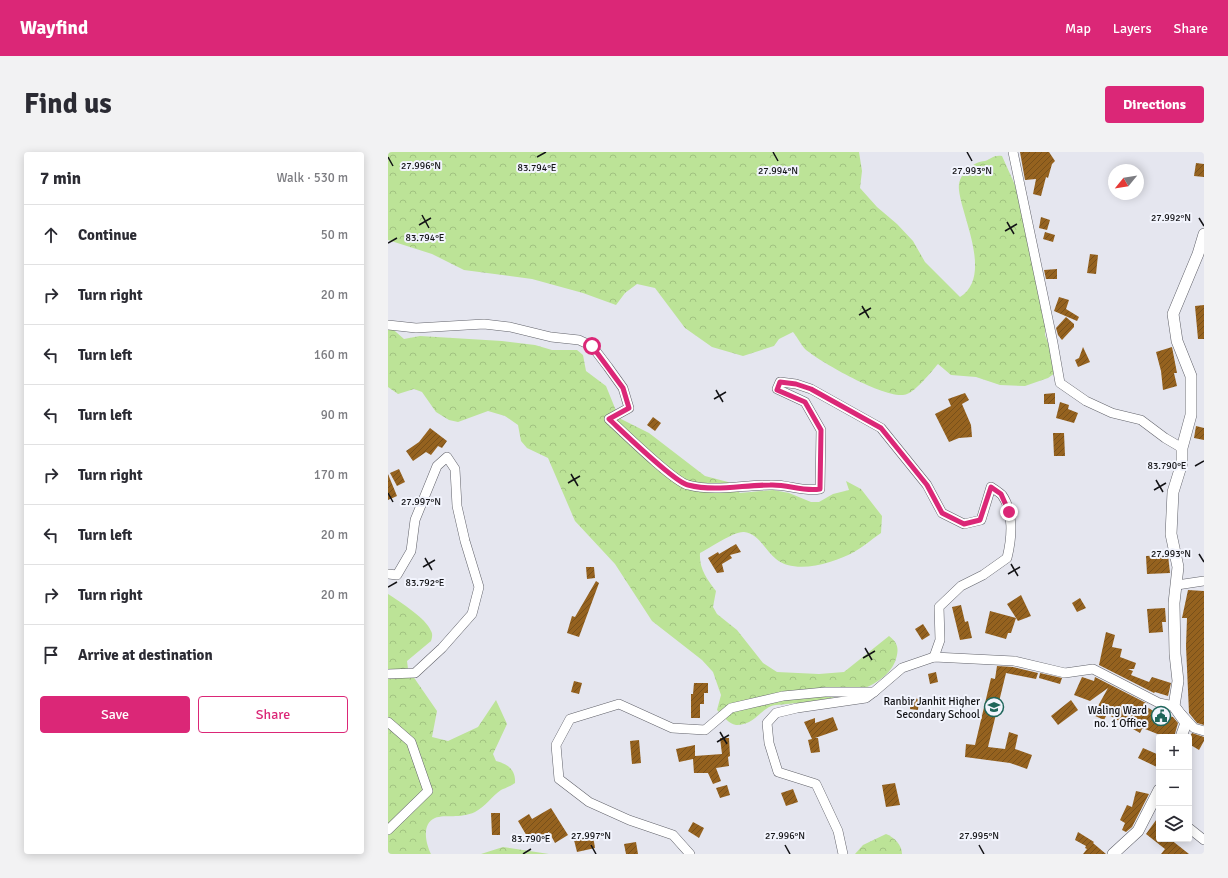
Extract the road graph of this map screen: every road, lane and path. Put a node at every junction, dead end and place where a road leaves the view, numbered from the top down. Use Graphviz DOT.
graph roads {
  1 [pos="1013,152"];
  2 [pos="1204,234"];
  3 [pos="388,325"];
  4 [pos="1182,448"];
  5 [pos="388,574"];
  6 [pos="1204,581"];
  7 [pos="1176,585"];
  8 [pos="934,657"];
  9 [pos="388,674"];
  10 [pos="874,692"];
  11 [pos="1174,706"];
  12 [pos="388,722"];
  13 [pos="1204,731"];
  14 [pos="1182,734"];
  15 [pos="1156,805"];
  16 [pos="388,830"];
  17 [pos="1192,830"];
  18 [pos="1204,840"];
  19 [pos="690,854"];
  20 [pos="843,854"];
  21 [pos="1113,854"];
  1 -- 4 [label="street"];
  2 -- 4 [label="street"];
  3 -- 8 [label="street"];
  4 -- 7 [label="street"];
  5 -- 9 [label="street"];
  6 -- 7 [label="street"];
  7 -- 11 [label="street"];
  8 -- 10 [label="street"];
  8 -- 11 [label="street"];
  10 -- 19 [label="street"];
  10 -- 20 [label="street"];
  11 -- 13 [label="street"];
  11 -- 14 [label="street"];
  12 -- 16 [label="street"];
  15 -- 21 [label="street"];
  17 -- 18 [label="street"];
}
